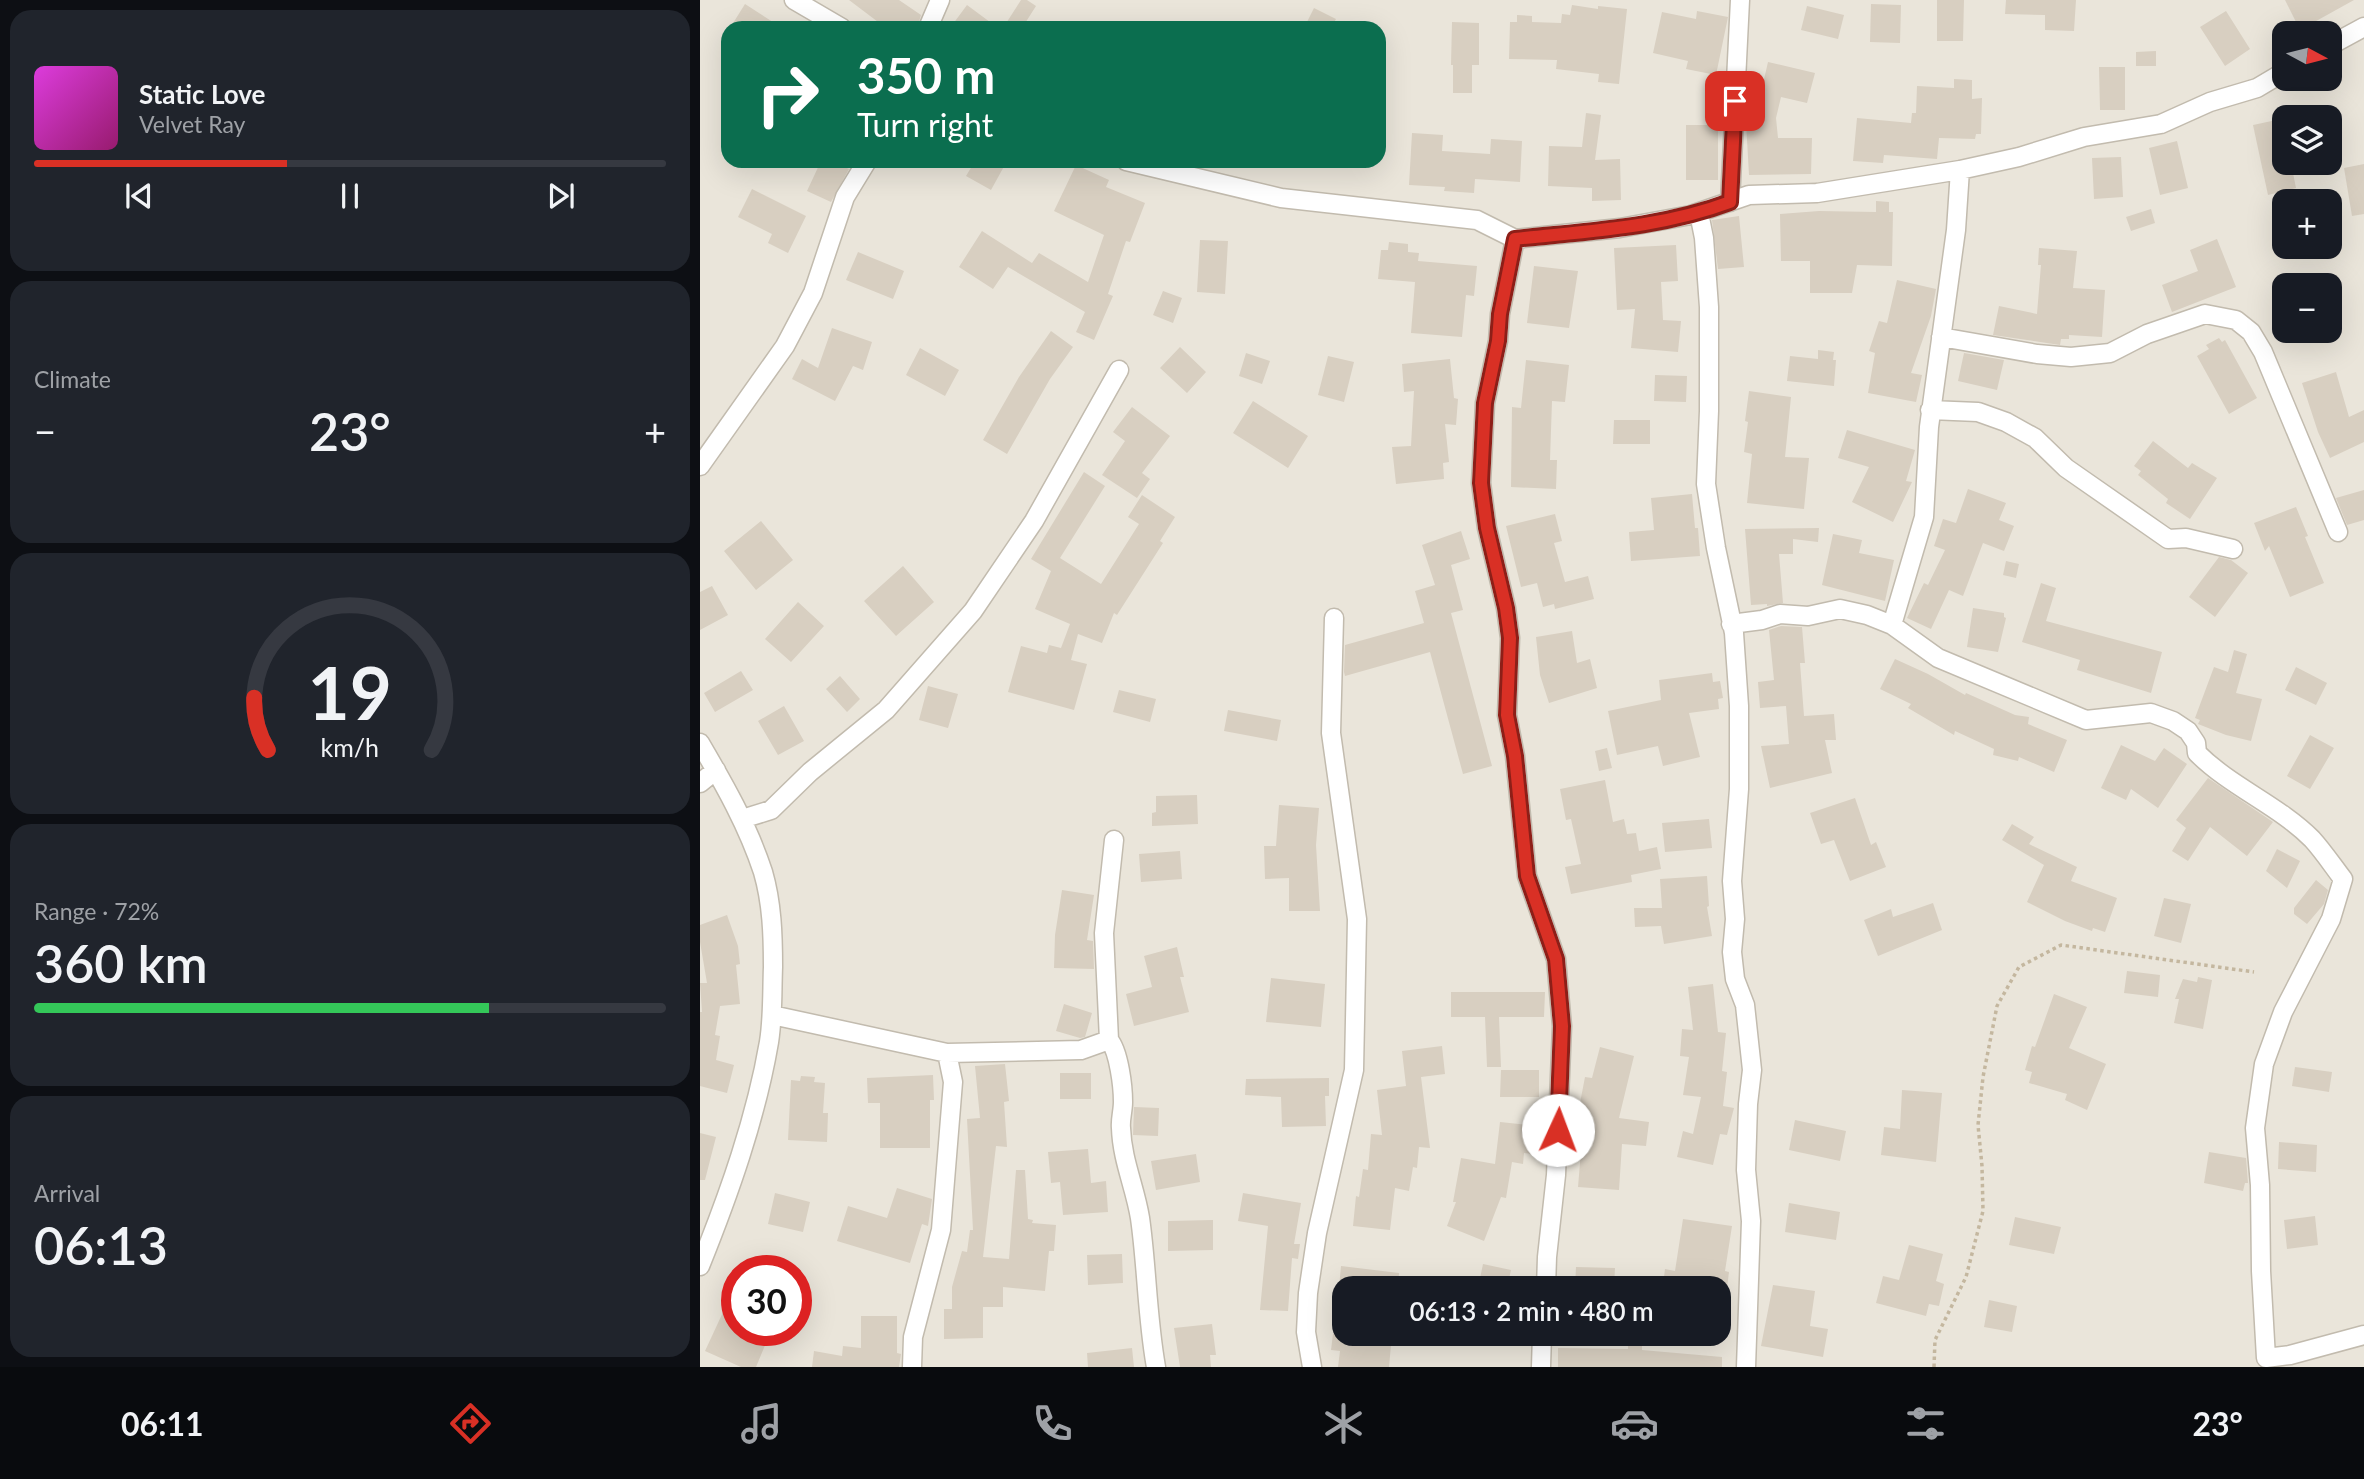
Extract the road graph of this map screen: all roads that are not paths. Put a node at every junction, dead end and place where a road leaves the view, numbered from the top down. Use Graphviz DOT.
graph roads {
  1 [pos="794,0"];
  2 [pos="940,0"];
  3 [pos="1740,0"];
  4 [pos="830,21"];
  5 [pos="931,21"];
  6 [pos="2364,26"];
  7 [pos="2342,39"];
  8 [pos="2272,79"];
  9 [pos="863,168"];
  10 [pos="1155,168"];
  11 [pos="1960,170"];
  12 [pos="1730,202"];
  13 [pos="1699,213"];
  14 [pos="1515,239"];
  15 [pos="1941,337"];
  16 [pos="1119,370"];
  17 [pos="1930,410"];
  18 [pos="700,466"];
  19 [pos="2338,532"];
  20 [pos="2233,549"];
  21 [pos="1334,618"];
  22 [pos="1731,624"];
  23 [pos="1892,625"];
  24 [pos="700,743"];
  25 [pos="716,770"];
  26 [pos="700,783"];
  27 [pos="742,819"];
  28 [pos="1114,840"];
  29 [pos="772,1015"];
  30 [pos="1110,1040"];
  31 [pos="947,1053"];
  32 [pos="700,1266"];
  33 [pos="1546,1276"];
  34 [pos="2364,1335"];
  35 [pos="1542,1346"];
  36 [pos="912,1367"];
  37 [pos="1156,1367"];
  38 [pos="1312,1367"];
  39 [pos="1541,1367"];
  40 [pos="1746,1367"];
  1 -- 4 [label="street"];
  2 -- 5 [label="street"];
  3 -- 12 [label="street"];
  6 -- 7 [label="street"];
  8 -- 11 [label="street"];
  9 -- 18 [label="street"];
  10 -- 14 [label="street"];
  11 -- 12 [label="street"];
  11 -- 15 [label="street"];
  12 -- 13 [label="street"];
  13 -- 14 [label="street"];
  13 -- 22 [label="street"];
  14 -- 33 [label="street"];
  15 -- 17 [label="street"];
  15 -- 19 [label="street"];
  16 -- 27 [label="street"];
  17 -- 20 [label="street"];
  17 -- 23 [label="street"];
  21 -- 38 [label="street"];
  22 -- 23 [label="street"];
  22 -- 40 [label="street"];
  23 -- 34 [label="street"];
  24 -- 25 [label="street"];
  25 -- 26 [label="street"];
  25 -- 27 [label="street"];
  27 -- 29 [label="street"];
  28 -- 30 [label="street"];
  29 -- 31 [label="street"];
  29 -- 32 [label="street"];
  30 -- 31 [label="street"];
  30 -- 37 [label="street"];
  31 -- 36 [label="street"];
  35 -- 39 [label="street"];
}
